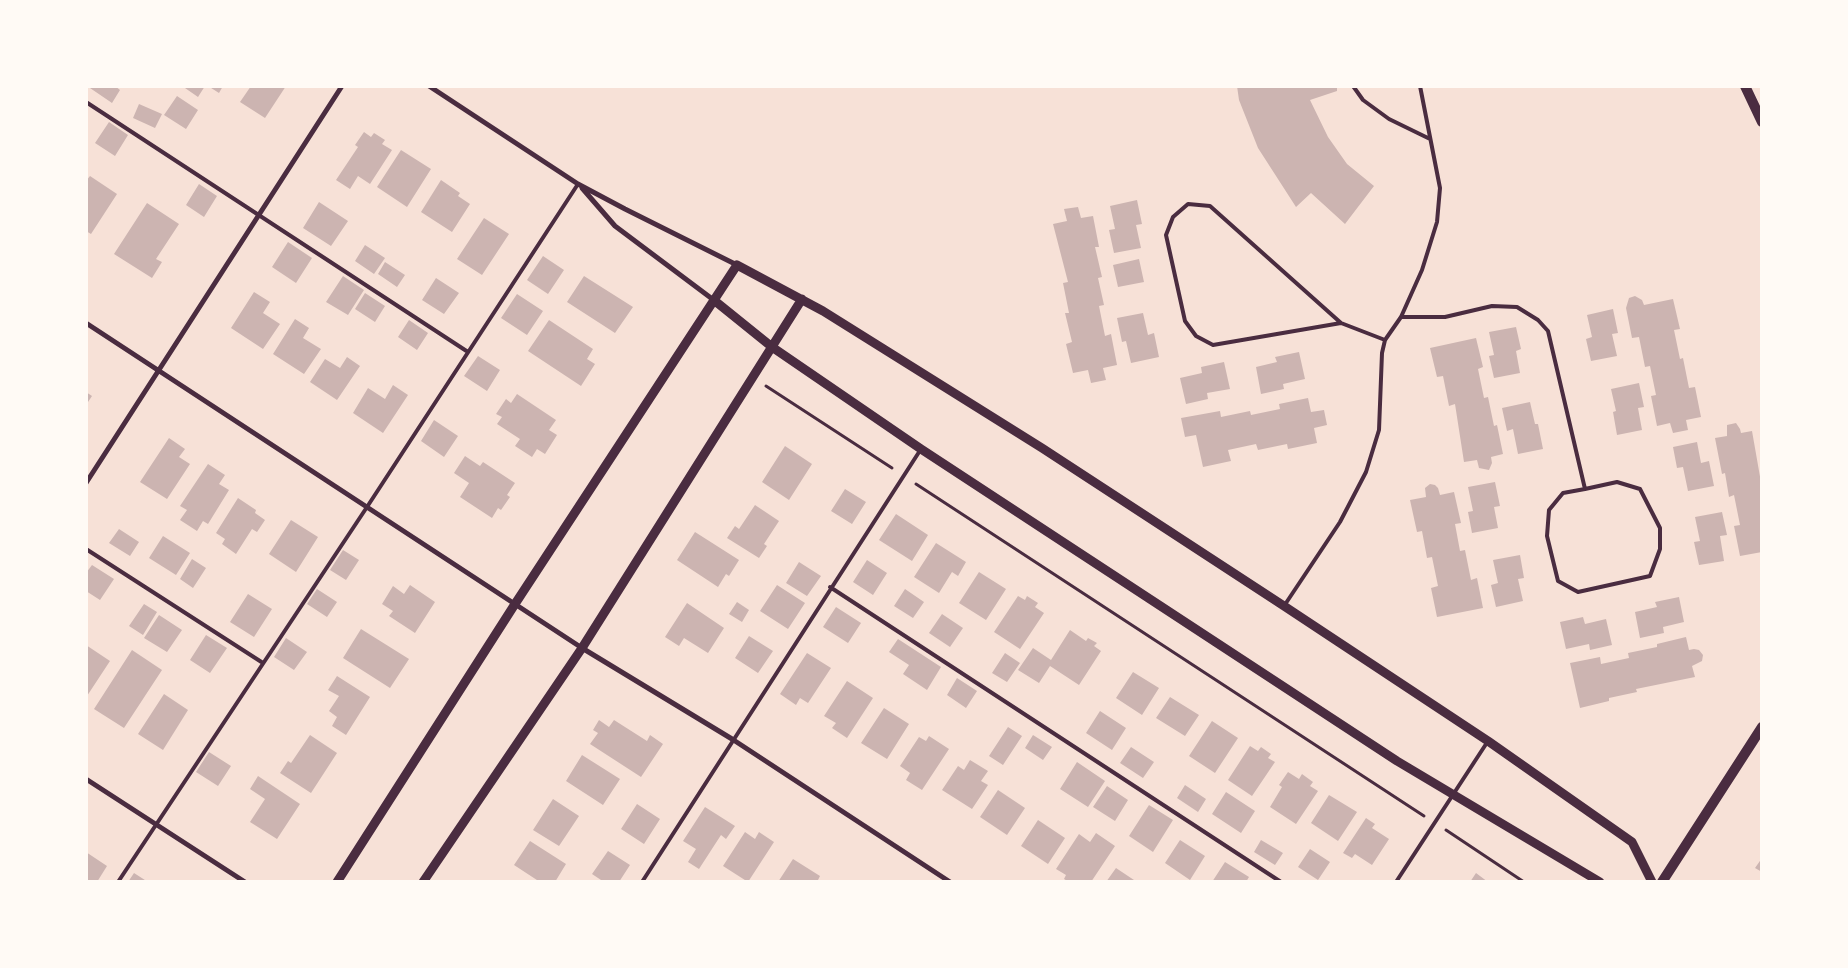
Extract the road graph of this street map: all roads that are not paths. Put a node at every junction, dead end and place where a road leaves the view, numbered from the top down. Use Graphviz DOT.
graph roads {
  1 [pos="342,86"];
  2 [pos="430,86"];
  3 [pos="1353,86"];
  4 [pos="1420,86"];
  5 [pos="1745,86"];
  6 [pos="86,102"];
  7 [pos="1762,122"];
  8 [pos="1430,139"];
  9 [pos="578,184"];
  10 [pos="259,214"];
  11 [pos="738,265"];
  12 [pos="802,299"];
  13 [pos="714,301"];
  14 [pos="1401,317"];
  15 [pos="86,323"];
  16 [pos="1341,323"];
  17 [pos="1385,340"];
  18 [pos="772,347"];
  19 [pos="468,352"];
  20 [pos="159,371"];
  21 [pos="921,449"];
  22 [pos="86,483"];
  23 [pos="1586,489"];
  24 [pos="367,507"];
  25 [pos="86,549"];
  26 [pos="830,587"];
  27 [pos="515,604"];
  28 [pos="1284,606"];
  29 [pos="582,648"];
  30 [pos="263,663"];
  31 [pos="1762,727"];
  32 [pos="732,739"];
  33 [pos="1488,742"];
  34 [pos="86,779"];
  35 [pos="1453,794"];
  36 [pos="155,824"];
  37 [pos="118,882"];
  38 [pos="245,882"];
  39 [pos="337,882"];
  40 [pos="423,882"];
  41 [pos="642,882"];
  42 [pos="950,882"];
  43 [pos="1281,882"];
  44 [pos="1396,882"];
  45 [pos="1600,882"];
  46 [pos="1652,882"];
  47 [pos="1662,882"];
  1 -- 10 [label="street"];
  2 -- 9 [label="street"];
  3 -- 8 [label="lane"];
  4 -- 8 [label="lane"];
  5 -- 7 [label="main road"];
  6 -- 10 [label="lane"];
  8 -- 14 [label="lane"];
  9 -- 11 [label="street"];
  9 -- 13 [label="street"];
  9 -- 19 [label="lane"];
  10 -- 19 [label="lane"];
  10 -- 20 [label="street"];
  11 -- 12 [label="street"];
  11 -- 13 [label="street"];
  12 -- 18 [label="street"];
  12 -- 28 [label="street"];
  13 -- 18 [label="street"];
  13 -- 27 [label="street"];
  14 -- 17 [label="lane"];
  14 -- 23 [label="lane"];
  15 -- 20 [label="street"];
  16 -- 16 [label="lane"];
  16 -- 17 [label="lane"];
  17 -- 28 [label="lane"];
  18 -- 21 [label="street"];
  18 -- 29 [label="street"];
  19 -- 24 [label="lane"];
  20 -- 22 [label="street"];
  20 -- 24 [label="street"];
  21 -- 26 [label="lane"];
  21 -- 35 [label="street"];
  23 -- 23 [label="lane"];
  24 -- 27 [label="street"];
  24 -- 30 [label="lane"];
  25 -- 30 [label="lane"];
  26 -- 32 [label="lane"];
  26 -- 43 [label="lane"];
  27 -- 29 [label="street"];
  27 -- 39 [label="street"];
  28 -- 33 [label="street"];
  29 -- 32 [label="street"];
  29 -- 40 [label="street"];
  30 -- 36 [label="lane"];
  31 -- 47 [label="main road"];
  32 -- 41 [label="lane"];
  32 -- 42 [label="street"];
  33 -- 35 [label="lane"];
  33 -- 46 [label="street"];
  34 -- 36 [label="street"];
  35 -- 44 [label="lane"];
  35 -- 45 [label="street"];
  36 -- 37 [label="lane"];
  36 -- 38 [label="street"];
}
